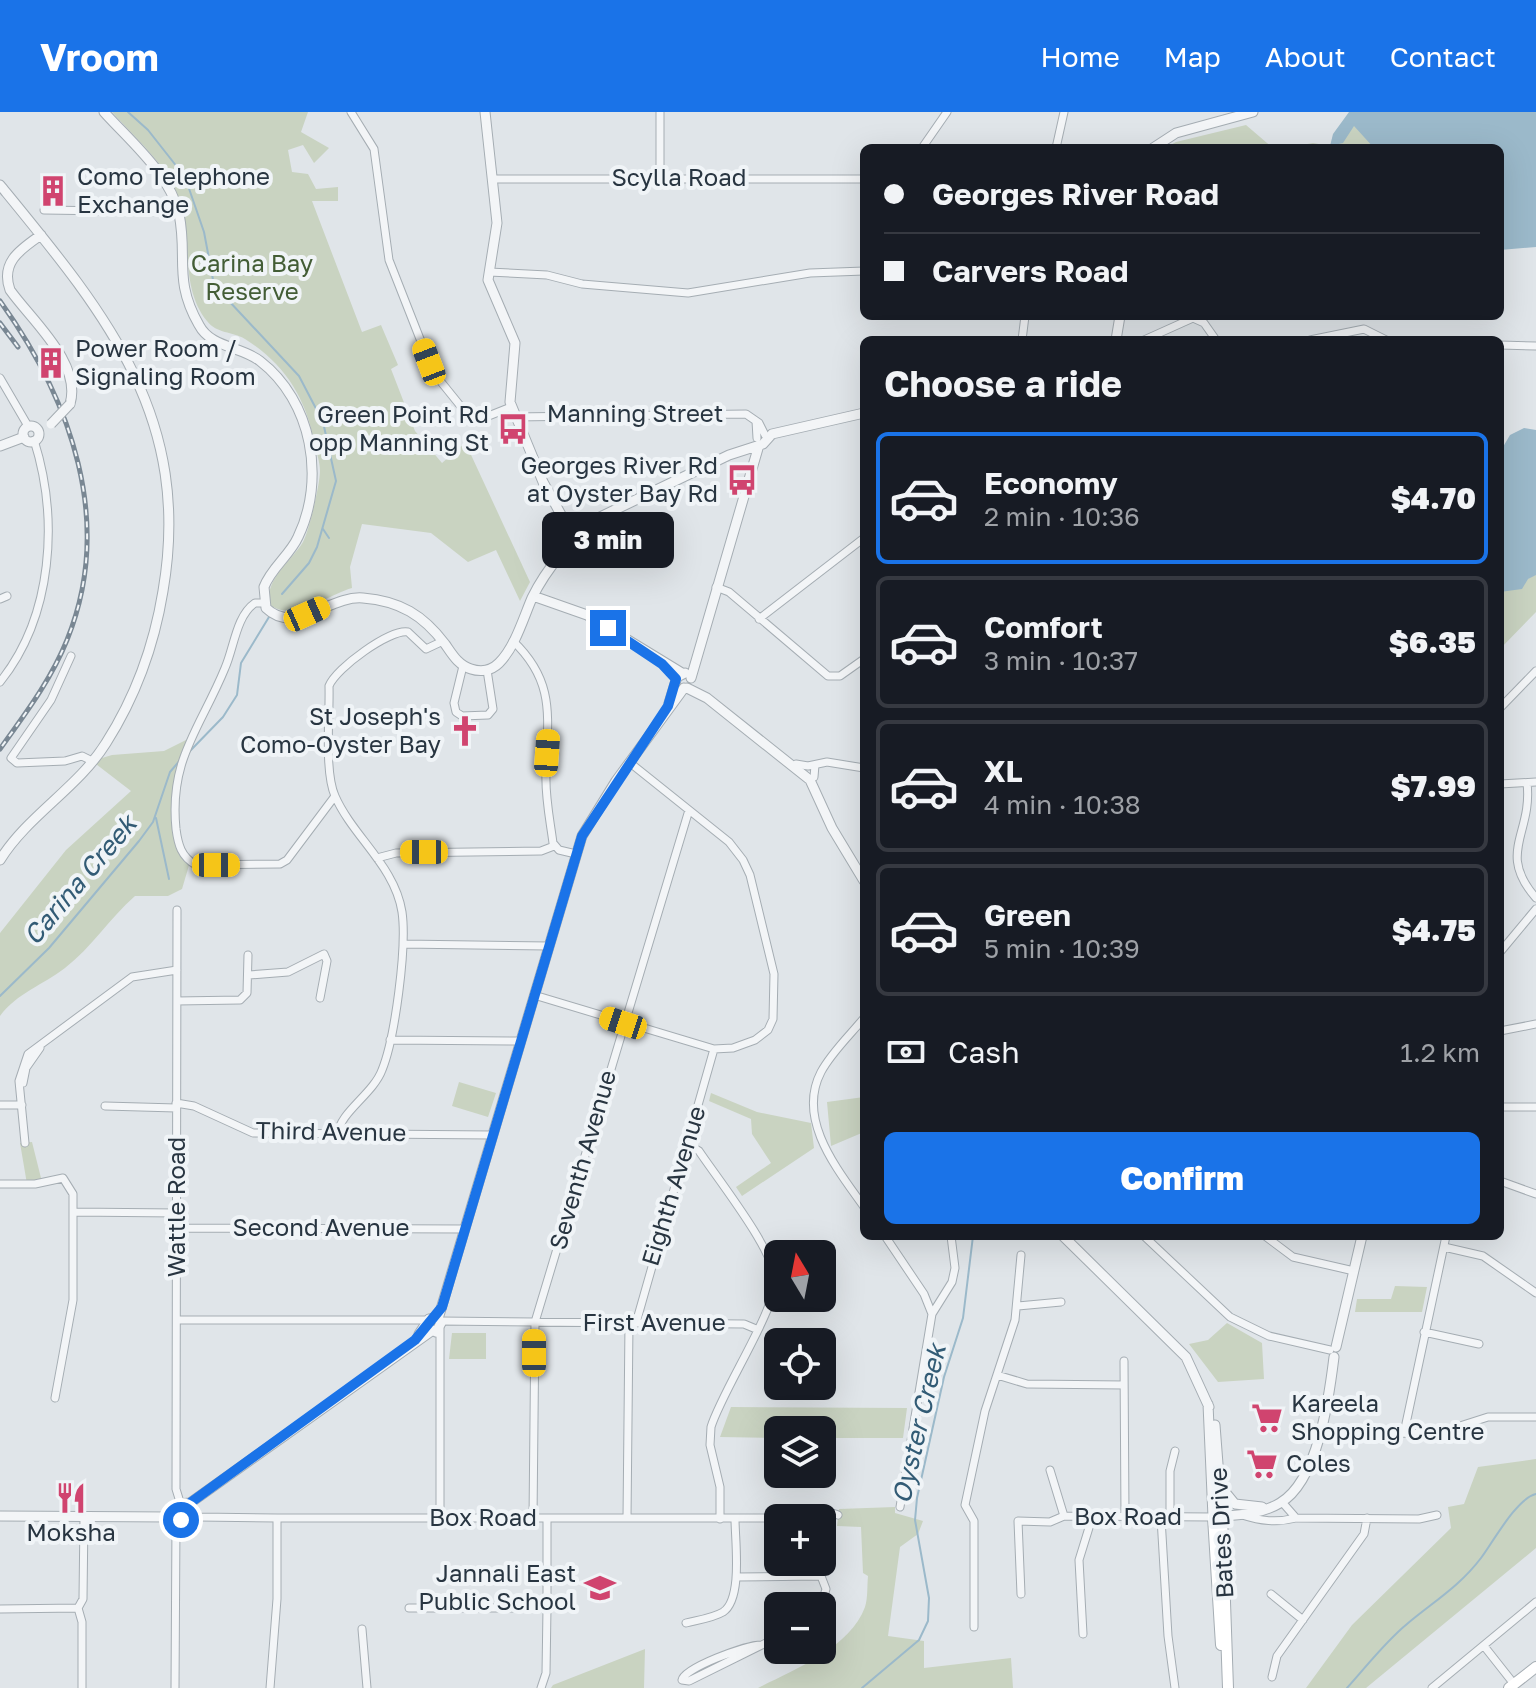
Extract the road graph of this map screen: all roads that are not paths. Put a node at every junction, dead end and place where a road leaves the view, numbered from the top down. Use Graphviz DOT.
graph roads {
  1 [pos="104,112"];
  2 [pos="351,112"];
  3 [pos="485,112"];
  4 [pos="660,112"];
  5 [pos="947,112"];
  6 [pos="1064,112"];
  7 [pos="1253,112"];
  8 [pos="925,144"];
  9 [pos="1057,144"];
  10 [pos="1159,144"];
  11 [pos="660,178"];
  12 [pos="493,179"];
  13 [pos="860,179"];
  14 [pos="0,185"];
  15 [pos="44,210"];
  16 [pos="178,212"];
  17 [pos="41,235"];
  18 [pos="860,271"];
  19 [pos="489,272"];
  20 [pos="1189,320"];
  21 [pos="1197,320"];
  22 [pos="1153,336"];
  23 [pos="1213,336"];
  24 [pos="1330,336"];
  25 [pos="1378,336"];
  26 [pos="1504,345"];
  27 [pos="1536,346"];
  28 [pos="0,378"];
  29 [pos="512,412"];
  30 [pos="860,414"];
  31 [pos="31,433"];
  32 [pos="760,440"];
  33 [pos="0,446"];
  34 [pos="729,455"];
  35 [pos="751,469"];
  36 [pos="575,540"];
  37 [pos="860,541"];
  38 [pos="716,587"];
  39 [pos="533,596"];
  40 [pos="264,603"];
  41 [pos="759,619"];
  42 [pos="443,641"];
  43 [pos="513,641"];
  44 [pos="71,656"];
  45 [pos="860,662"];
  46 [pos="463,666"];
  47 [pos="487,670"];
  48 [pos="1536,671"];
  49 [pos="684,680"];
  50 [pos="0,682"];
  51 [pos="1504,704"];
  52 [pos="780,758"];
  53 [pos="92,761"];
  54 [pos="629,762"];
  55 [pos="796,764"];
  56 [pos="815,765"];
  57 [pos="860,767"];
  58 [pos="814,777"];
  59 [pos="1532,782"];
  60 [pos="1504,784"];
  61 [pos="335,796"];
  62 [pos="689,810"];
  63 [pos="839,837"];
  64 [pos="554,846"];
  65 [pos="576,854"];
  66 [pos="377,858"];
  67 [pos="0,860"];
  68 [pos="860,874"];
  69 [pos="1536,898"];
  70 [pos="1536,909"];
  71 [pos="177,910"];
  72 [pos="403,944"];
  73 [pos="549,946"];
  74 [pos="1504,947"];
  75 [pos="248,955"];
  76 [pos="177,970"];
  77 [pos="249,975"];
  78 [pos="534,995"];
  79 [pos="320,998"];
  80 [pos="177,1001"];
  81 [pos="623,1023"];
  82 [pos="860,1023"];
  83 [pos="1536,1024"];
  84 [pos="1504,1030"];
  85 [pos="390,1040"];
  86 [pos="520,1041"];
  87 [pos="714,1049"];
  88 [pos="0,1105"];
  89 [pos="22,1105"];
  90 [pos="176,1105"];
  91 [pos="105,1106"];
  92 [pos="1504,1107"];
  93 [pos="1536,1107"];
  94 [pos="338,1134"];
  95 [pos="492,1135"];
  96 [pos="25,1143"];
  97 [pos="687,1144"];
  98 [pos="1504,1182"];
  99 [pos="0,1184"];
  100 [pos="1536,1194"];
  101 [pos="860,1201"];
  102 [pos="73,1212"];
  103 [pos="177,1213"];
  104 [pos="177,1228"];
  105 [pos="464,1229"];
  106 [pos="888,1240"];
  107 [pos="952,1240"];
  108 [pos="1067,1240"];
  109 [pos="1148,1240"];
  110 [pos="1270,1240"];
  111 [pos="1361,1240"];
  112 [pos="1445,1240"];
  113 [pos="1444,1247"];
  114 [pos="1021,1255"];
  115 [pos="1354,1274"];
  116 [pos="1536,1293"];
  117 [pos="1061,1302"];
  118 [pos="1018,1306"];
  119 [pos="932,1314"];
  120 [pos="177,1320"];
  121 [pos="406,1320"];
  122 [pos="438,1322"];
  123 [pos="535,1322"];
  124 [pos="632,1323"];
  125 [pos="756,1329"];
  126 [pos="1424,1332"];
  127 [pos="415,1340"];
  128 [pos="1479,1344"];
  129 [pos="1333,1351"];
  130 [pos="1124,1361"];
  131 [pos="997,1375"];
  132 [pos="1124,1385"];
  133 [pos="55,1398"];
  134 [pos="1208,1404"];
  135 [pos="1536,1417"];
  136 [pos="1404,1433"];
  137 [pos="1318,1434"];
  138 [pos="1175,1451"];
  139 [pos="1050,1470"];
  140 [pos="1220,1487"];
  141 [pos="1279,1504"];
  142 [pos="186,1506"];
  143 [pos="900,1507"];
  144 [pos="1240,1514"];
  145 [pos="1437,1515"];
  146 [pos="0,1516"];
  147 [pos="1064,1516"];
  148 [pos="84,1517"];
  149 [pos="1218,1517"];
  150 [pos="277,1518"];
  151 [pos="440,1518"];
  152 [pos="533,1518"];
  153 [pos="547,1518"];
  154 [pos="627,1518"];
  155 [pos="764,1518"];
  156 [pos="1092,1518"];
  157 [pos="1125,1518"];
  158 [pos="1161,1518"];
  159 [pos="1170,1518"];
  160 [pos="1296,1518"];
  161 [pos="1367,1518"];
  162 [pos="174,1519"];
  163 [pos="720,1519"];
  164 [pos="735,1519"];
  165 [pos="736,1577"];
  166 [pos="825,1592"];
  167 [pos="1021,1594"];
  168 [pos="1271,1594"];
  169 [pos="1536,1602"];
  170 [pos="78,1608"];
  171 [pos="409,1608"];
  172 [pos="547,1608"];
  173 [pos="0,1609"];
  174 [pos="1303,1620"];
  175 [pos="686,1623"];
  176 [pos="974,1627"];
  177 [pos="362,1629"];
  178 [pos="1083,1634"];
  179 [pos="764,1644"];
  180 [pos="761,1645"];
  181 [pos="1484,1646"];
  182 [pos="1536,1667"];
  183 [pos="1272,1677"];
  184 [pos="1512,1686"];
  185 [pos="82,1688"];
  186 [pos="175,1688"];
  187 [pos="270,1688"];
  188 [pos="367,1688"];
  189 [pos="541,1688"];
  190 [pos="1175,1688"];
  191 [pos="1228,1688"];
  192 [pos="1432,1688"];
  1 -- 16 [label="street"];
  2 -- 29 [label="street, Manning Street"];
  3 -- 12 [label="street"];
  4 -- 11 [label="street"];
  5 -- 8 [label="street"];
  6 -- 9 [label="street"];
  7 -- 10 [label="street"];
  11 -- 12 [label="street, Scylla Road"];
  11 -- 13 [label="street, Scylla Road"];
  12 -- 19 [label="street"];
  14 -- 17 [label="street"];
  15 -- 16 [label="street"];
  16 -- 40 [label="street"];
  17 -- 31 [label="street, bridge"];
  17 -- 53 [label="street"];
  18 -- 19 [label="street"];
  19 -- 29 [label="street"];
  20 -- 22 [label="street"];
  21 -- 23 [label="street"];
  24 -- 25 [label="street"];
  26 -- 27 [label="street"];
  28 -- 31 [label="street"];
  29 -- 32 [label="street, Manning Street"];
  29 -- 36 [label="street"];
  30 -- 32 [label="street"];
  31 -- 33 [label="street"];
  31 -- 50 [label="street"];
  32 -- 34 [label="street"];
  32 -- 35 [label="street"];
  34 -- 35 [label="street"];
  34 -- 36 [label="street"];
  35 -- 38 [label="street"];
  36 -- 39 [label="street"];
  37 -- 41 [label="street"];
  38 -- 41 [label="street"];
  38 -- 49 [label="street"];
  39 -- 43 [label="street"];
  39 -- 49 [label="street"];
  40 -- 42 [label="street"];
  40 -- 61 [label="street"];
  41 -- 45 [label="street"];
  42 -- 46 [label="street"];
  42 -- 61 [label="street"];
  43 -- 47 [label="street"];
  43 -- 64 [label="street"];
  44 -- 53 [label="street"];
  46 -- 47 [label="street"];
  46 -- 47 [label="street"];
  48 -- 51 [label="street"];
  49 -- 52 [label="street"];
  49 -- 54 [label="street"];
  52 -- 55 [label="street"];
  52 -- 63 [label="street"];
  53 -- 67 [label="street"];
  54 -- 62 [label="street"];
  54 -- 65 [label="street"];
  55 -- 56 [label="street"];
  55 -- 58 [label="street"];
  56 -- 57 [label="street"];
  56 -- 58 [label="street"];
  58 -- 63 [label="street"];
  59 -- 60 [label="street"];
  59 -- 69 [label="street"];
  61 -- 66 [label="street"];
  62 -- 81 [label="street, Seventh Avenue"];
  62 -- 87 [label="street"];
  63 -- 68 [label="street"];
  64 -- 65 [label="street"];
  64 -- 66 [label="street"];
  65 -- 73 [label="street"];
  66 -- 72 [label="street"];
  70 -- 74 [label="street"];
  71 -- 76 [label="street, Wattle Road"];
  72 -- 73 [label="street"];
  72 -- 85 [label="street"];
  73 -- 78 [label="street"];
  75 -- 77 [label="street"];
  76 -- 80 [label="street, Wattle Road"];
  76 -- 89 [label="street"];
  77 -- 79 [label="street"];
  77 -- 80 [label="street"];
  78 -- 81 [label="street"];
  78 -- 86 [label="street"];
  80 -- 90 [label="street, Wattle Road"];
  81 -- 87 [label="street"];
  81 -- 123 [label="street, Seventh Avenue"];
  82 -- 101 [label="street"];
  83 -- 84 [label="street"];
  85 -- 86 [label="street"];
  85 -- 94 [label="street"];
  86 -- 95 [label="street"];
  87 -- 97 [label="street, Eighth Avenue"];
  88 -- 89 [label="street"];
  89 -- 96 [label="street"];
  90 -- 91 [label="street, Third Avenue"];
  90 -- 94 [label="street, Third Avenue"];
  90 -- 103 [label="street, Wattle Road"];
  92 -- 93 [label="street"];
  94 -- 95 [label="street, Third Avenue"];
  95 -- 105 [label="street"];
  97 -- 124 [label="street, Eighth Avenue"];
  97 -- 125 [label="street"];
  98 -- 100 [label="street"];
  99 -- 102 [label="street"];
  102 -- 103 [label="street"];
  102 -- 133 [label="street"];
  103 -- 104 [label="street, Wattle Road"];
  104 -- 105 [label="street, Second Avenue"];
  104 -- 120 [label="street, Wattle Road"];
  105 -- 122 [label="street"];
  106 -- 119 [label="street"];
  107 -- 119 [label="street"];
  108 -- 134 [label="street, Bates Drive"];
  109 -- 129 [label="street"];
  110 -- 115 [label="street"];
  111 -- 115 [label="street"];
  112 -- 113 [label="street"];
  113 -- 116 [label="street"];
  113 -- 126 [label="street"];
  114 -- 118 [label="street"];
  115 -- 129 [label="street"];
  117 -- 118 [label="street"];
  118 -- 131 [label="street"];
  119 -- 143 [label="street"];
  120 -- 121 [label="street, First Avenue"];
  120 -- 142 [label="street, Wattle Road"];
  121 -- 122 [label="street, First Avenue"];
  121 -- 127 [label="street"];
  122 -- 123 [label="street, First Avenue"];
  122 -- 127 [label="street"];
  122 -- 151 [label="street"];
  123 -- 124 [label="street, First Avenue"];
  123 -- 152 [label="street, Seventh Avenue"];
  124 -- 125 [label="street, First Avenue"];
  124 -- 154 [label="street, Eighth Avenue"];
  125 -- 163 [label="street"];
  126 -- 128 [label="street"];
  126 -- 136 [label="street"];
  127 -- 142 [label="street"];
  129 -- 137 [label="street"];
  130 -- 132 [label="street"];
  131 -- 132 [label="street"];
  131 -- 176 [label="street"];
  132 -- 157 [label="street"];
  134 -- 140 [label="street, Bates Drive"];
  134 -- 149 [label="street, Bates Drive"];
  135 -- 136 [label="street"];
  136 -- 137 [label="street"];
  137 -- 141 [label="street"];
  138 -- 159 [label="street"];
  139 -- 147 [label="street"];
  140 -- 141 [label="street"];
  140 -- 149 [label="street, Bates Drive"];
  141 -- 144 [label="street, Box Road"];
  141 -- 160 [label="street"];
  142 -- 150 [label="street, Box Road"];
  142 -- 162 [label="street"];
  144 -- 149 [label="street, Box Road"];
  144 -- 160 [label="street, Box Road"];
  145 -- 161 [label="street, Box Road"];
  146 -- 148 [label="street"];
  147 -- 156 [label="street, Box Road"];
  147 -- 167 [label="street, Box Road"];
  148 -- 162 [label="street"];
  148 -- 170 [label="street"];
  149 -- 159 [label="street, Box Road"];
  149 -- 191 [label="main road, Bates Drive"];
  150 -- 151 [label="street, Box Road"];
  150 -- 187 [label="street"];
  151 -- 152 [label="street, Box Road"];
  152 -- 153 [label="street, Box Road"];
  153 -- 154 [label="street, Box Road"];
  153 -- 172 [label="street"];
  154 -- 163 [label="street, Box Road"];
  155 -- 164 [label="street, Box Road"];
  156 -- 157 [label="street, Box Road"];
  156 -- 178 [label="street"];
  157 -- 158 [label="street, Box Road"];
  158 -- 159 [label="street, Box Road"];
  158 -- 190 [label="street"];
  160 -- 161 [label="street, Box Road"];
  161 -- 174 [label="street"];
  162 -- 186 [label="street"];
  163 -- 164 [label="street, Box Road"];
  164 -- 165 [label="street"];
  165 -- 166 [label="street"];
  165 -- 175 [label="street"];
  168 -- 174 [label="street"];
  169 -- 181 [label="street"];
  170 -- 173 [label="street"];
  170 -- 185 [label="street"];
  171 -- 172 [label="street"];
  172 -- 189 [label="street"];
  174 -- 183 [label="street"];
  177 -- 188 [label="street"];
  179 -- 180 [label="street"];
  180 -- 180 [label="street"];
  181 -- 184 [label="street"];
  181 -- 192 [label="street"];
  182 -- 184 [label="main road"];
}
